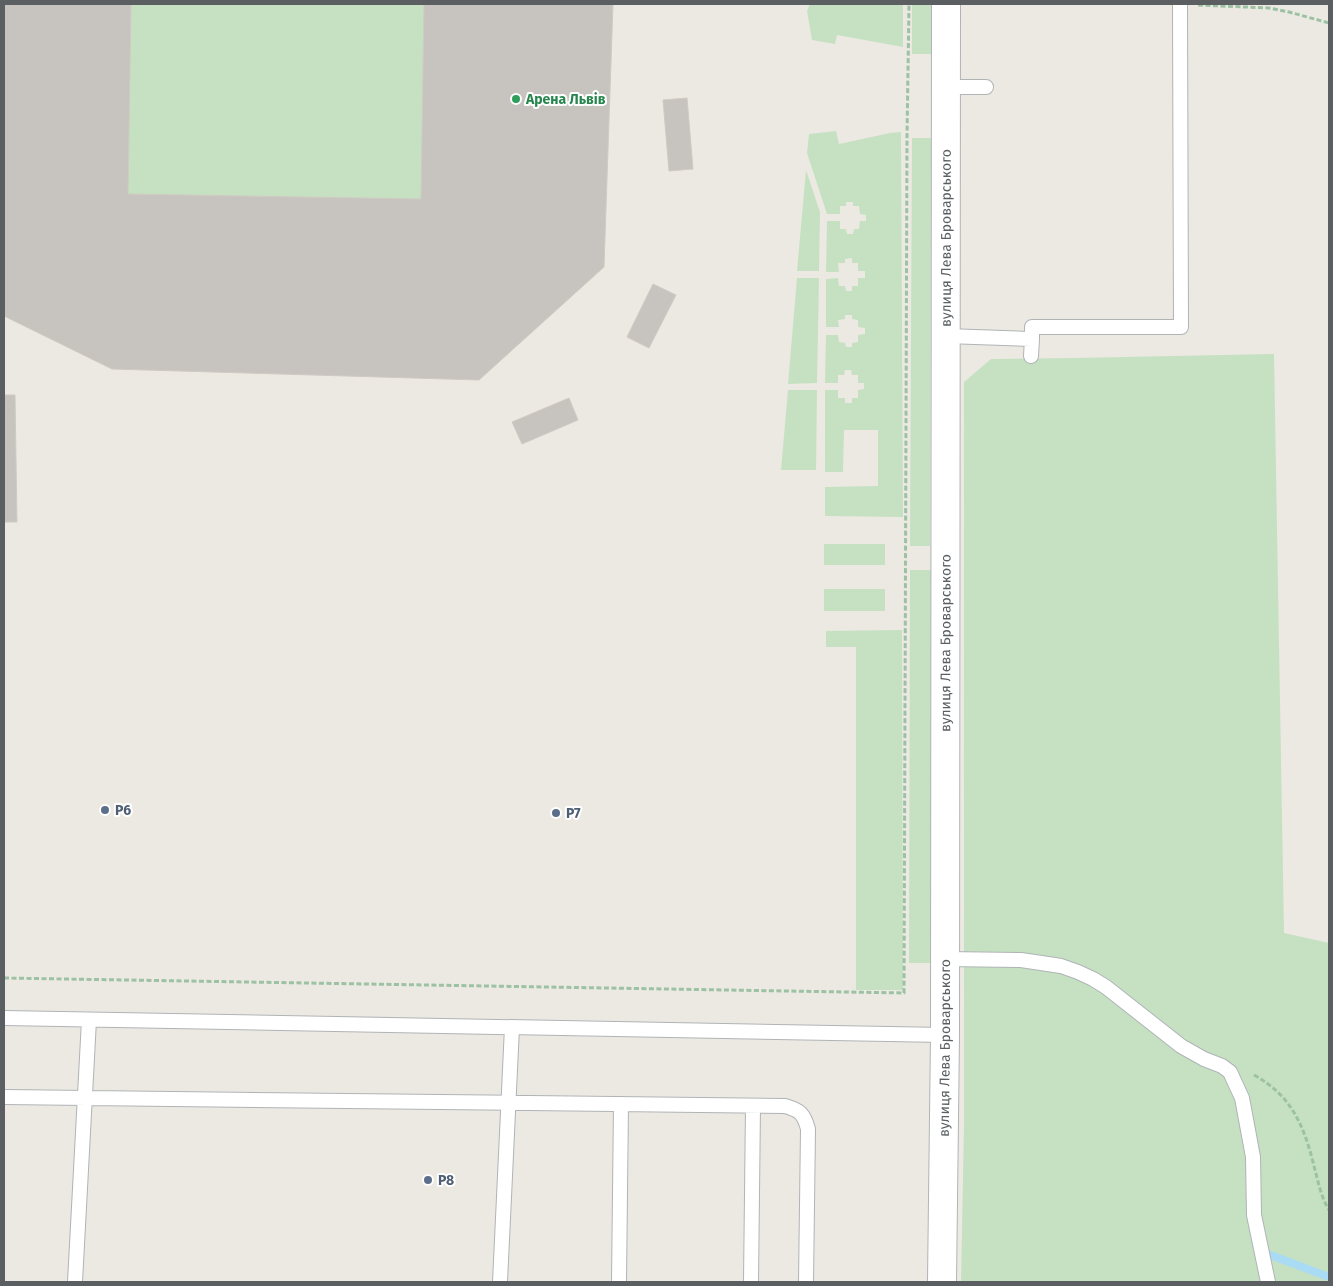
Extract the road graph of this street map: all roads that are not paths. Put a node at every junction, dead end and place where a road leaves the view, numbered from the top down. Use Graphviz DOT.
graph roads {
  1 [pos="946,4"];
  2 [pos="1180,4"];
  3 [pos="946,86"];
  4 [pos="986,87"];
  5 [pos="946,336"];
  6 [pos="1032,339"];
  7 [pos="1031,356"];
  8 [pos="945,959"];
  9 [pos="4,1018"];
  10 [pos="89,1020"];
  11 [pos="512,1028"];
  12 [pos="945,1036"];
  13 [pos="4,1097"];
  14 [pos="85,1098"];
  15 [pos="508,1103"];
  16 [pos="621,1104"];
  17 [pos="752,1106"];
  18 [pos="75,1282"];
  19 [pos="500,1282"];
  20 [pos="619,1282"];
  21 [pos="751,1282"];
  22 [pos="806,1282"];
  23 [pos="942,1282"];
  24 [pos="1268,1282"];
  1 -- 3 [label="street, вулиця Лева Броварського"];
  2 -- 6 [label="lane"];
  3 -- 4 [label="lane"];
  3 -- 5 [label="street, вулиця Лева Броварського"];
  5 -- 6 [label="lane"];
  5 -- 8 [label="street, вулиця Лева Броварського"];
  6 -- 7 [label="lane"];
  8 -- 12 [label="street, вулиця Лева Броварського"];
  8 -- 24 [label="lane"];
  9 -- 10 [label="lane"];
  10 -- 11 [label="lane"];
  10 -- 14 [label="lane"];
  11 -- 12 [label="lane"];
  11 -- 15 [label="lane"];
  12 -- 23 [label="street, вулиця Лева Броварського"];
  13 -- 14 [label="lane"];
  14 -- 15 [label="lane"];
  14 -- 18 [label="lane"];
  15 -- 16 [label="lane"];
  15 -- 19 [label="lane"];
  16 -- 17 [label="lane"];
  16 -- 20 [label="lane"];
  17 -- 21 [label="lane"];
  17 -- 22 [label="lane"];
}
